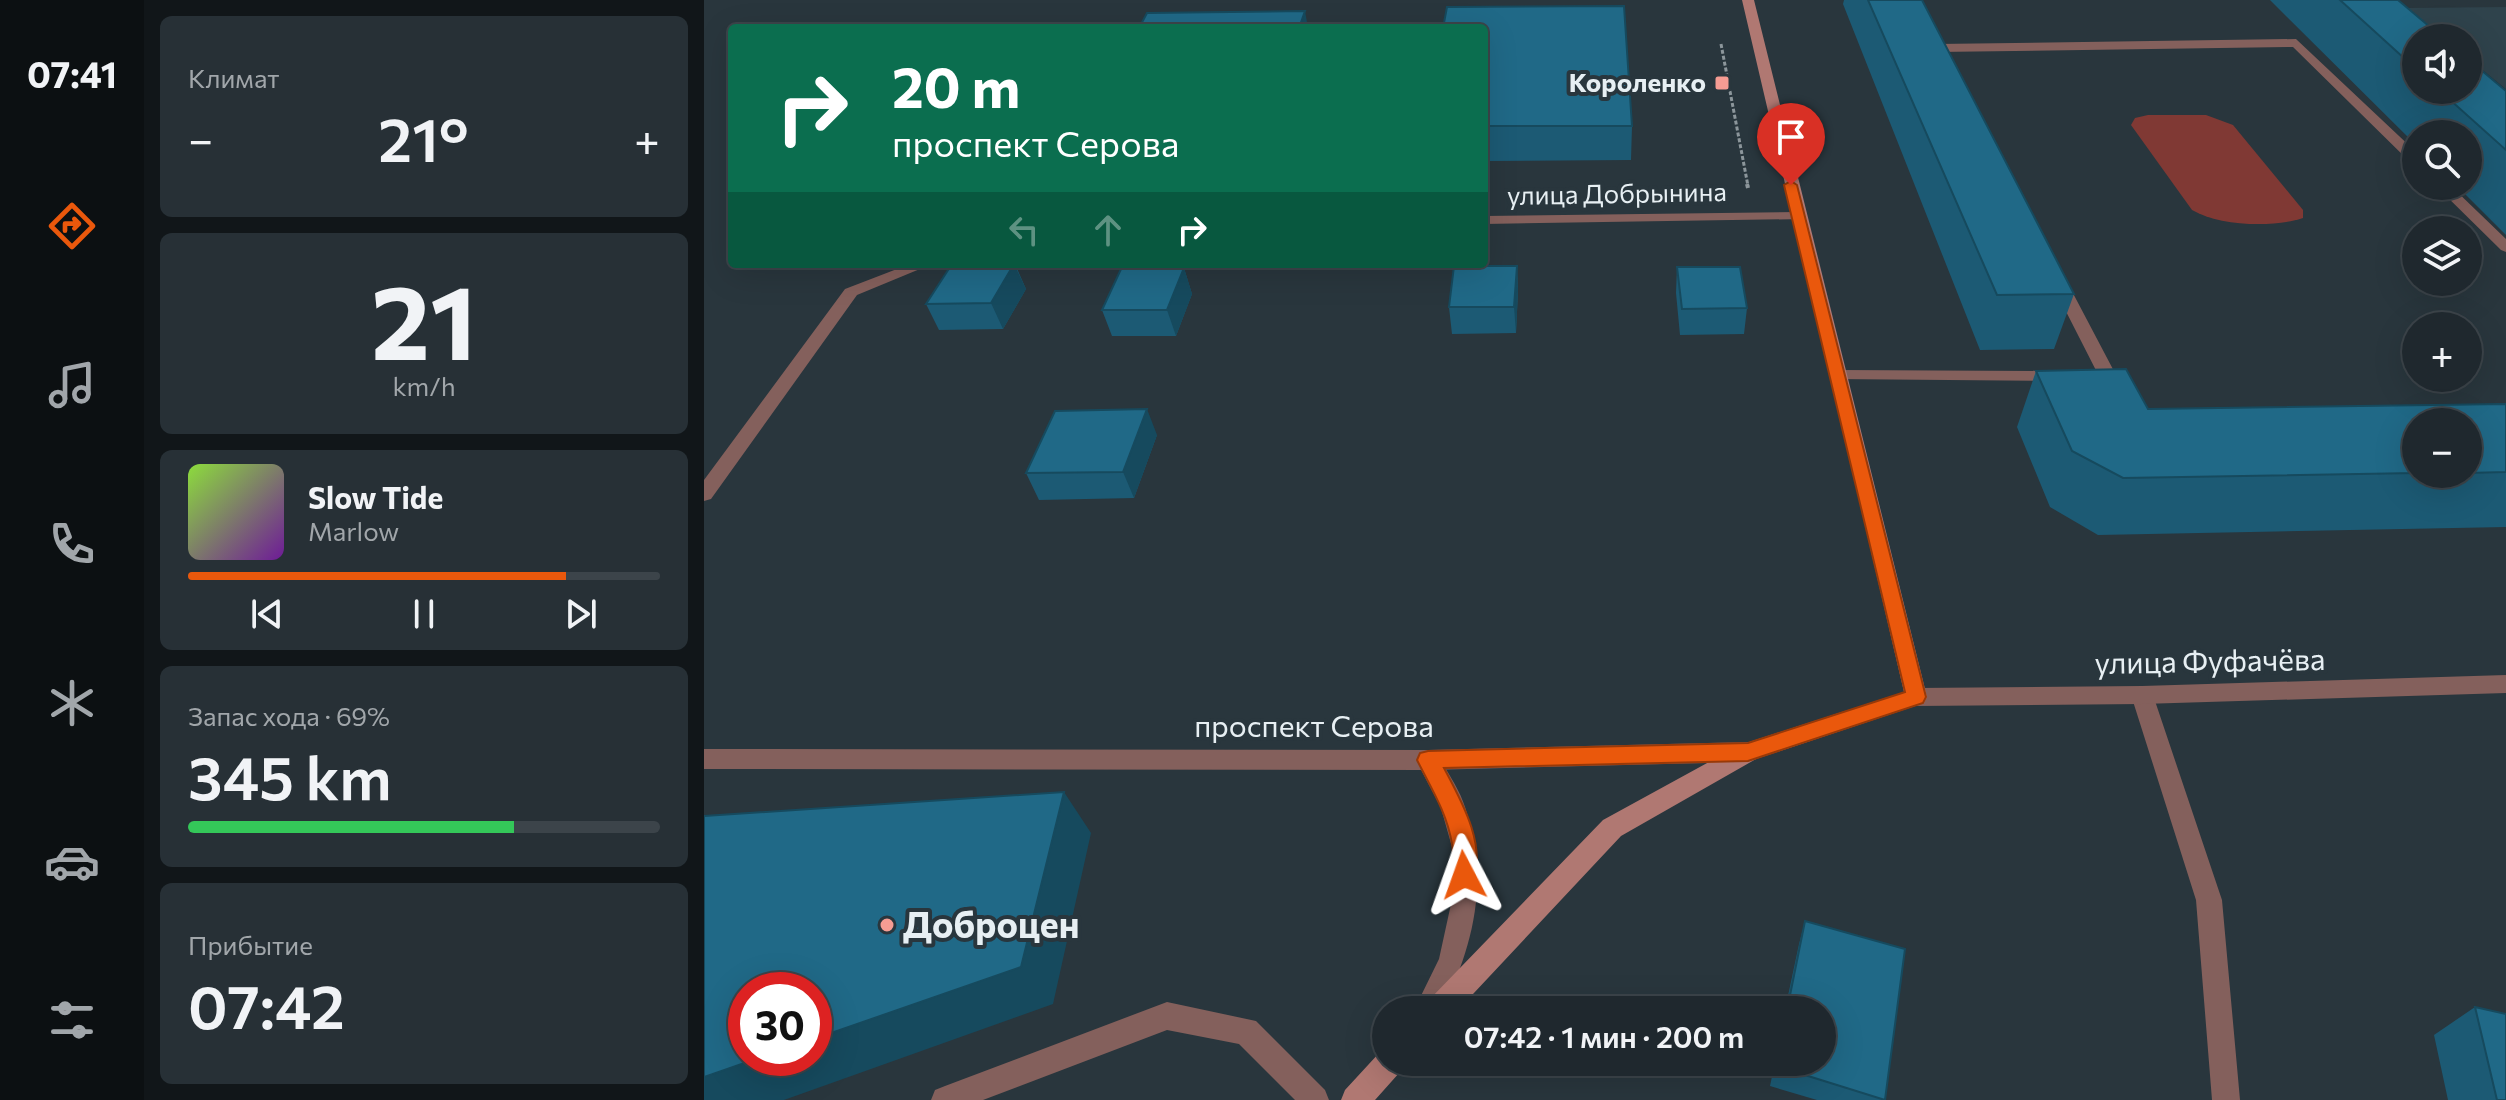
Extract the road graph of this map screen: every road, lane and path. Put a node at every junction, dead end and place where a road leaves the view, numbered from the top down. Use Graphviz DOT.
graph roads {
  1 [pos="1748,0"];
  2 [pos="1719,31"];
  3 [pos="1938,49"];
  4 [pos="2402,146"];
  5 [pos="2457,200"];
  6 [pos="1798,216"];
  7 [pos="1753,217"];
  8 [pos="1488,220"];
  9 [pos="2506,247"];
  10 [pos="2051,267"];
  11 [pos="914,268"];
  12 [pos="1839,375"];
  13 [pos="2093,376"];
  14 [pos="2128,416"];
  15 [pos="704,494"];
  16 [pos="2506,684"];
  17 [pos="2142,695"];
  18 [pos="1916,697"];
  19 [pos="1748,752"];
  20 [pos="704,759"];
  21 [pos="1428,760"];
  22 [pos="1435,996"];
  23 [pos="1452,996"];
  24 [pos="1377,1076"];
  25 [pos="945,1100"];
  26 [pos="1315,1100"];
  27 [pos="1355,1100"];
  28 [pos="2226,1100"];
  1 -- 6 [label="main road"];
  2 -- 7 [label="path"];
  3 -- 4 [label="street"];
  5 -- 9 [label="street"];
  6 -- 7 [label="street, улица Добрынина"];
  6 -- 12 [label="main road"];
  7 -- 8 [label="street, улица Добрынина"];
  10 -- 13 [label="street"];
  11 -- 15 [label="street"];
  12 -- 13 [label="street"];
  12 -- 18 [label="main road"];
  13 -- 14 [label="street"];
  16 -- 17 [label="street, улица Фуфачёва"];
  17 -- 18 [label="street, улица Фуфачёва"];
  17 -- 28 [label="street"];
  18 -- 19 [label="main road, проспект Серова"];
  19 -- 21 [label="street, проспект Серова"];
  19 -- 23 [label="main road"];
  20 -- 21 [label="street, проспект Серова"];
  21 -- 22 [label="street"];
  24 -- 27 [label="main road"];
  25 -- 26 [label="street"];
}
